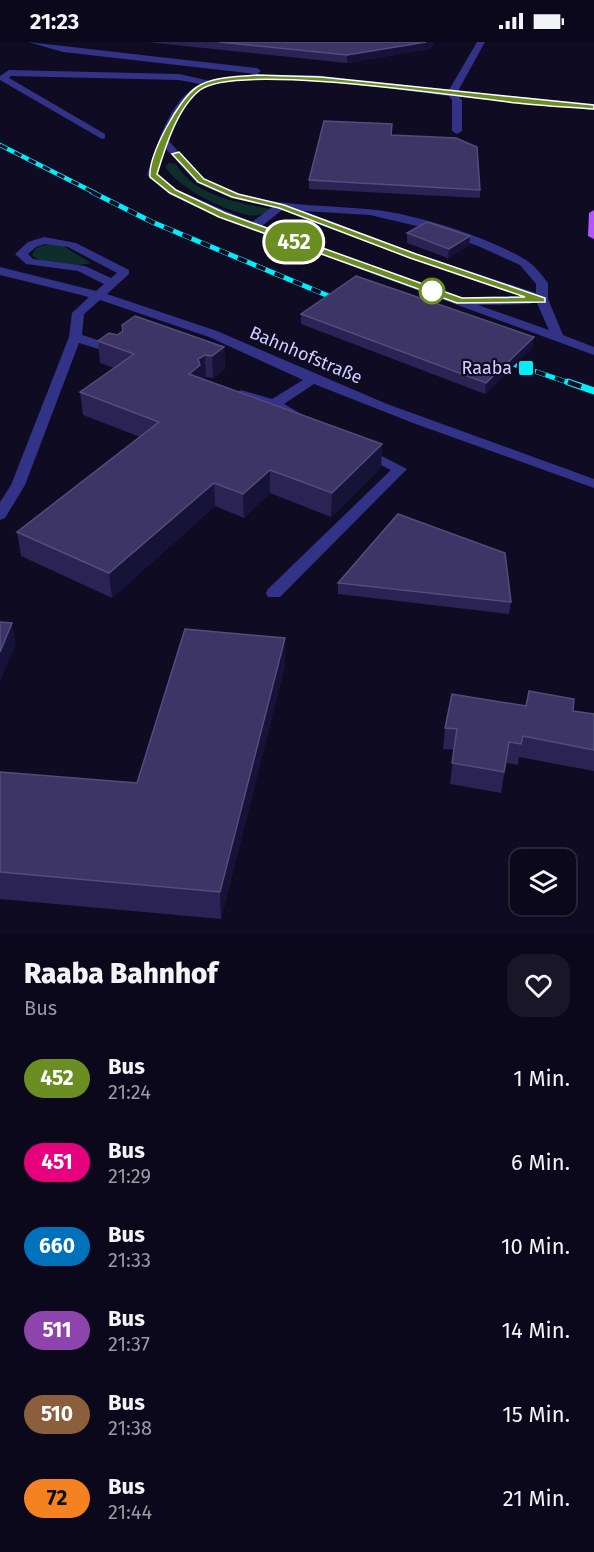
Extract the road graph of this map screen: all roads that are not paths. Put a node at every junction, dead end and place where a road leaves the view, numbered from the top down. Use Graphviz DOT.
graph roads {
  1 [pos="32,42"];
  2 [pos="481,42"];
  3 [pos="321,79"];
  4 [pos="209,83"];
  5 [pos="452,93"];
  6 [pos="594,107"];
  7 [pos="458,131"];
  8 [pos="102,136"];
  9 [pos="164,141"];
  10 [pos="281,206"];
  11 [pos="594,213"];
  12 [pos="253,227"];
  13 [pos="594,236"];
  14 [pos="0,272"];
  15 [pos="111,283"];
  16 [pos="97,294"];
  17 [pos="542,300"];
  18 [pos="461,301"];
  19 [pos="557,335"];
  20 [pos="75,338"];
  21 [pos="591,350"];
  22 [pos="118,351"];
  23 [pos="313,379"];
  24 [pos="231,391"];
  25 [pos="274,404"];
  26 [pos="316,425"];
  27 [pos="347,442"];
  28 [pos="594,484"];
  29 [pos="0,515"];
  30 [pos="274,593"];
  1 -- 3 [label="street"];
  2 -- 5 [label="street"];
  3 -- 4 [label="street"];
  3 -- 5 [label="street"];
  4 -- 8 [label="street"];
  4 -- 9 [label="street"];
  5 -- 6 [label="street"];
  5 -- 7 [label="street"];
  9 -- 10 [label="street"];
  9 -- 12 [label="street"];
  10 -- 12 [label="street"];
  10 -- 17 [label="street"];
  10 -- 17 [label="street"];
  11 -- 13 [label="main road"];
  12 -- 18 [label="street"];
  14 -- 16 [label="street, Bahnhofstraße"];
  15 -- 15 [label="street"];
  15 -- 16 [label="street"];
  16 -- 20 [label="street"];
  16 -- 23 [label="street, Bahnhofstraße"];
  17 -- 18 [label="street"];
  17 -- 19 [label="street"];
  18 -- 19 [label="street"];
  19 -- 21 [label="street"];
  20 -- 22 [label="street"];
  20 -- 29 [label="street"];
  23 -- 25 [label="street"];
  23 -- 28 [label="street, Bahnhofstraße"];
  24 -- 25 [label="street"];
  25 -- 26 [label="street"];
  27 -- 30 [label="street"];
}
